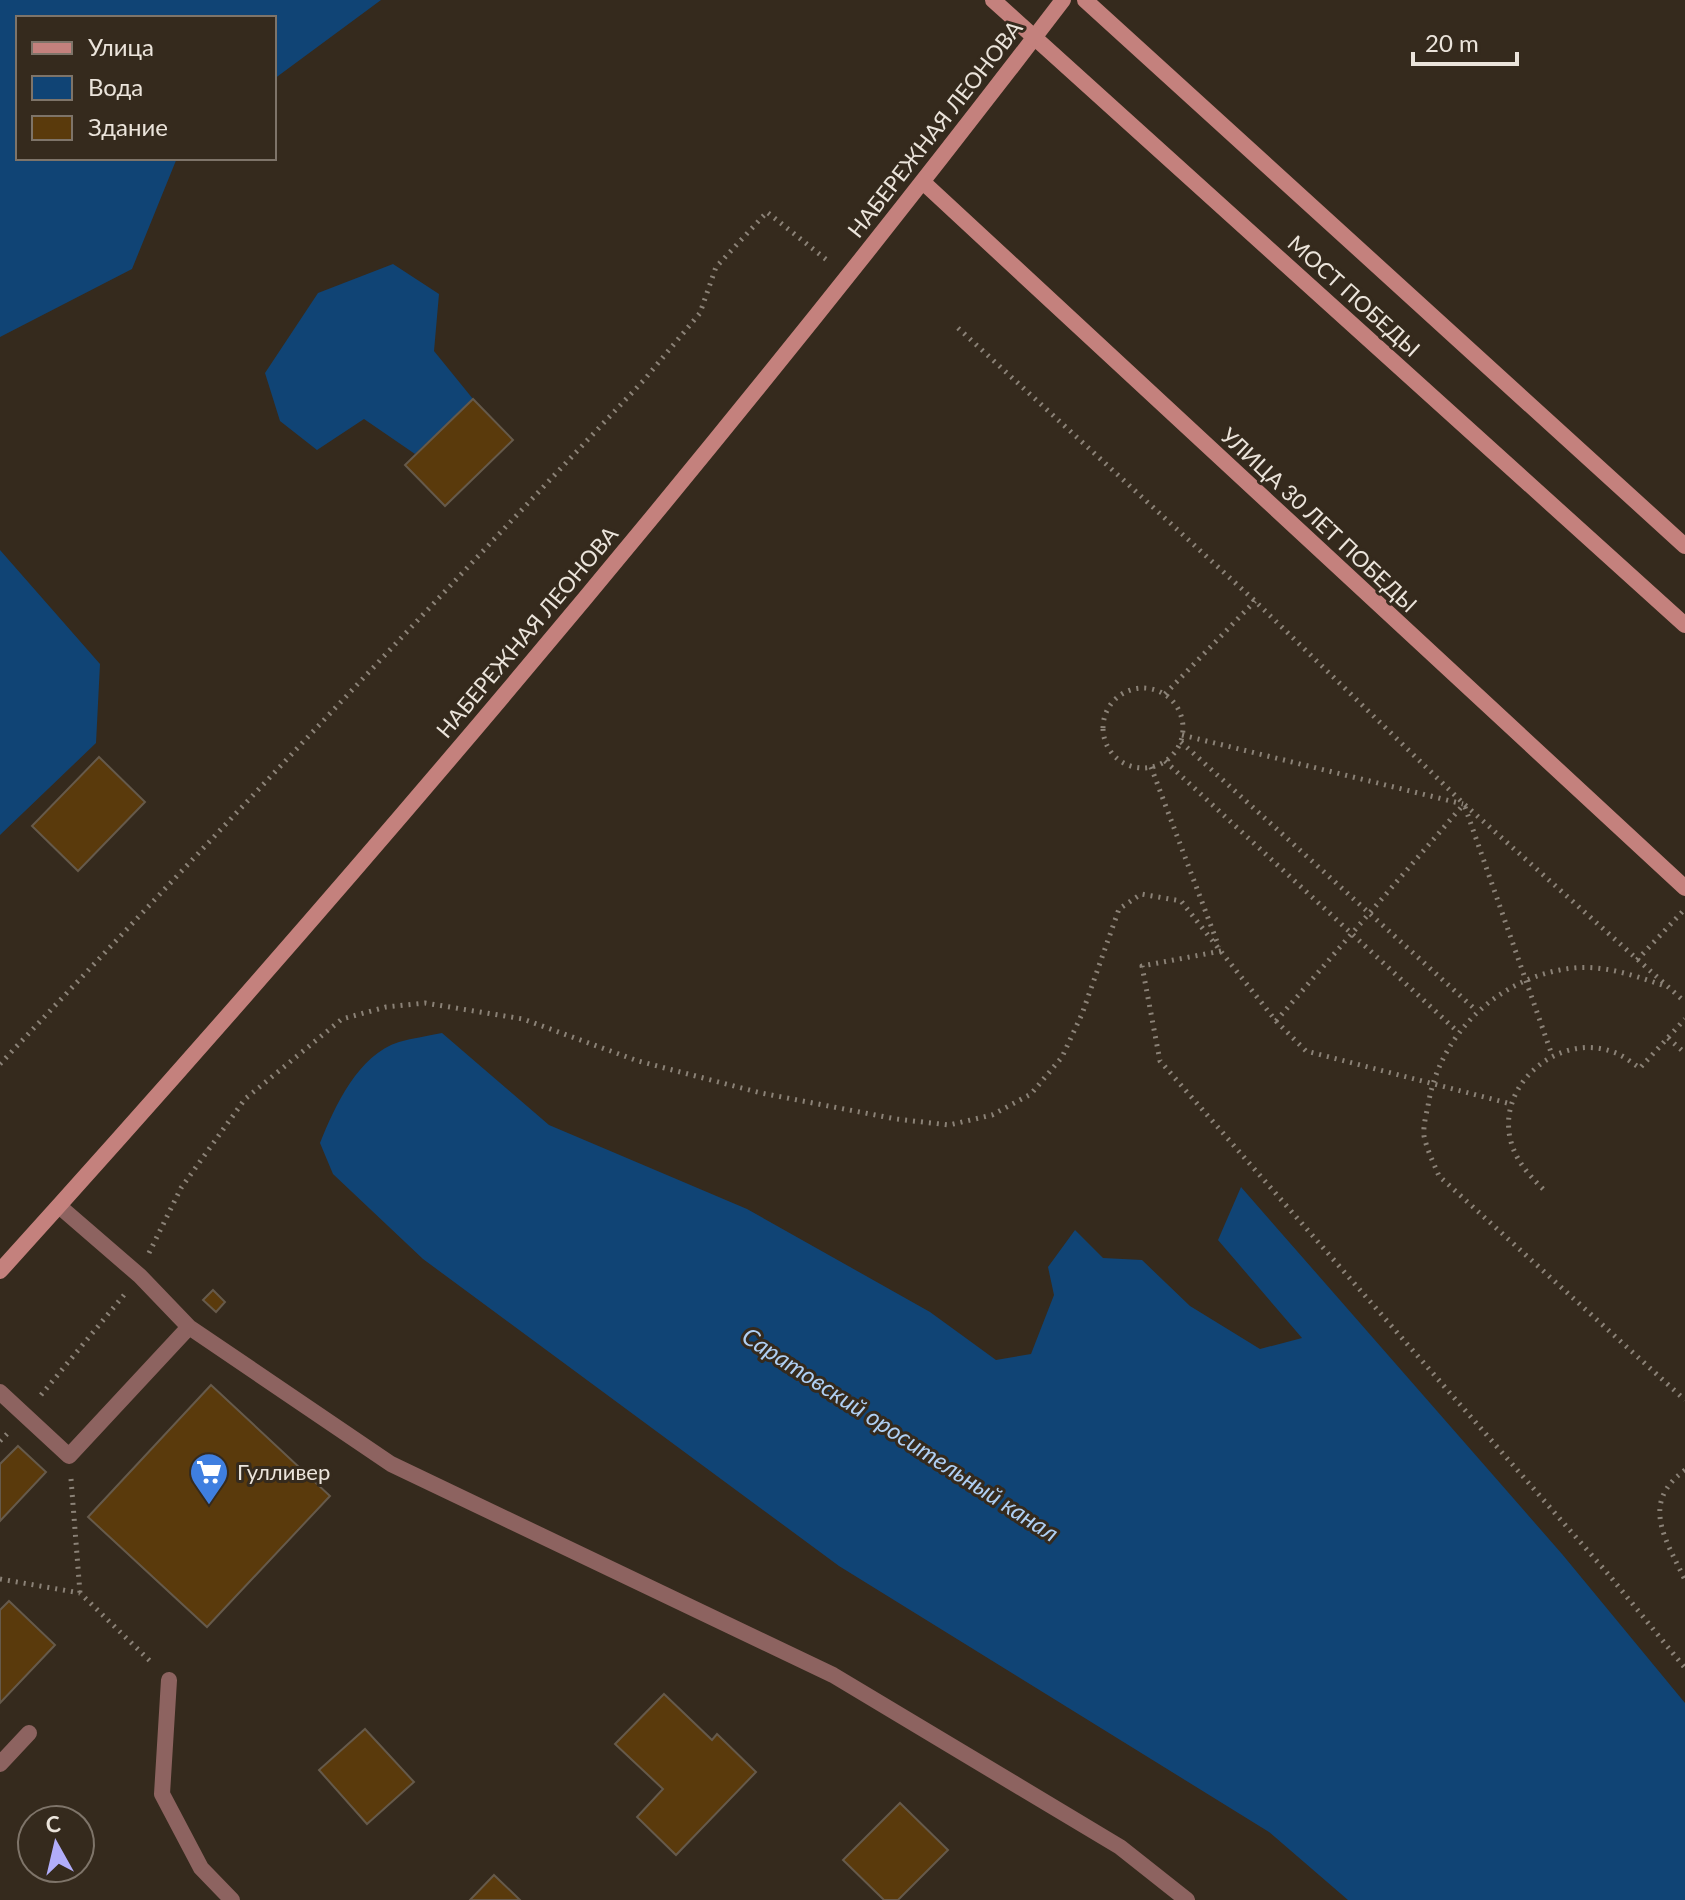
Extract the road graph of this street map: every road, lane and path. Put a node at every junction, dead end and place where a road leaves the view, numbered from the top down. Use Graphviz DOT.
graph roads {
  1 [pos="993,0"];
  2 [pos="1063,0"];
  3 [pos="1085,0"];
  4 [pos="924,183"];
  5 [pos="847,277"];
  6 [pos="958,328"];
  7 [pos="1685,546"];
  8 [pos="1255,601"];
  9 [pos="1685,625"];
  10 [pos="1165,694"];
  11 [pos="1182,738"];
  12 [pos="1165,761"];
  13 [pos="1151,767"];
  14 [pos="1464,804"];
  15 [pos="1685,888"];
  16 [pos="1685,908"];
  17 [pos="1370,913"];
  18 [pos="1352,934"];
  19 [pos="1221,951"];
  20 [pos="1637,960"];
  21 [pos="1526,980"];
  22 [pos="1667,987"];
  23 [pos="1685,1002"];
  24 [pos="1477,1011"];
  25 [pos="1685,1019"];
  26 [pos="1276,1021"];
  27 [pos="1458,1032"];
  28 [pos="1668,1038"];
  29 [pos="1685,1053"];
  30 [pos="1552,1055"];
  31 [pos="0,1064"];
  32 [pos="1431,1084"];
  33 [pos="1511,1104"];
  34 [pos="1543,1189"];
  35 [pos="59,1206"];
  36 [pos="0,1271"];
  37 [pos="140,1276"];
  38 [pos="189,1327"];
  39 [pos="0,1392"];
  40 [pos="1685,1400"];
  41 [pos="24,1414"];
  42 [pos="0,1441"];
  43 [pos="69,1456"];
  44 [pos="1685,1470"];
  45 [pos="0,1579"];
  46 [pos="1685,1580"];
  47 [pos="80,1593"];
  48 [pos="1685,1668"];
  49 [pos="169,1680"];
  50 [pos="29,1733"];
  51 [pos="0,1764"];
  52 [pos="232,1900"];
  53 [pos="1187,1900"];
  1 -- 9 [label="main road, МОСТ ПОБЕДЫ, bridge"];
  2 -- 4 [label="main road, НАБЕРЕЖНАЯ ЛЕОНОВА"];
  3 -- 7 [label="main road"];
  4 -- 5 [label="main road, НАБЕРЕЖНАЯ ЛЕОНОВА"];
  4 -- 15 [label="main road, УЛИЦА 30 ЛЕТ ПОБЕДЫ"];
  5 -- 31 [label="path"];
  5 -- 35 [label="main road, НАБЕРЕЖНАЯ ЛЕОНОВА"];
  6 -- 8 [label="path"];
  8 -- 10 [label="path"];
  8 -- 14 [label="path"];
  10 -- 11 [label="path"];
  10 -- 13 [label="path"];
  11 -- 12 [label="path"];
  11 -- 14 [label="path"];
  11 -- 17 [label="path"];
  12 -- 13 [label="path"];
  12 -- 18 [label="path"];
  13 -- 19 [label="path"];
  14 -- 17 [label="path"];
  14 -- 20 [label="path"];
  14 -- 21 [label="path"];
  16 -- 20 [label="path"];
  17 -- 18 [label="path"];
  17 -- 24 [label="path"];
  18 -- 26 [label="path"];
  18 -- 27 [label="path"];
  19 -- 26 [label="path"];
  19 -- 37 [label="path"];
  19 -- 48 [label="path"];
  20 -- 22 [label="path"];
  21 -- 22 [label="path"];
  21 -- 24 [label="path"];
  21 -- 30 [label="path"];
  22 -- 23 [label="path"];
  24 -- 27 [label="path"];
  25 -- 28 [label="path"];
  26 -- 32 [label="path"];
  27 -- 32 [label="path"];
  28 -- 29 [label="path"];
  28 -- 30 [label="path"];
  30 -- 33 [label="path"];
  32 -- 33 [label="path"];
  32 -- 40 [label="path"];
  33 -- 34 [label="path"];
  35 -- 36 [label="main road, НАБЕРЕЖНАЯ ЛЕОНОВА"];
  35 -- 37 [label="lane"];
  37 -- 38 [label="lane"];
  37 -- 41 [label="path"];
  38 -- 43 [label="lane"];
  38 -- 53 [label="lane"];
  39 -- 41 [label="lane"];
  41 -- 42 [label="path"];
  41 -- 43 [label="lane"];
  43 -- 47 [label="path"];
  44 -- 46 [label="path"];
  45 -- 47 [label="path"];
  47 -- 49 [label="path"];
  49 -- 52 [label="lane"];
  50 -- 51 [label="lane"];
}
